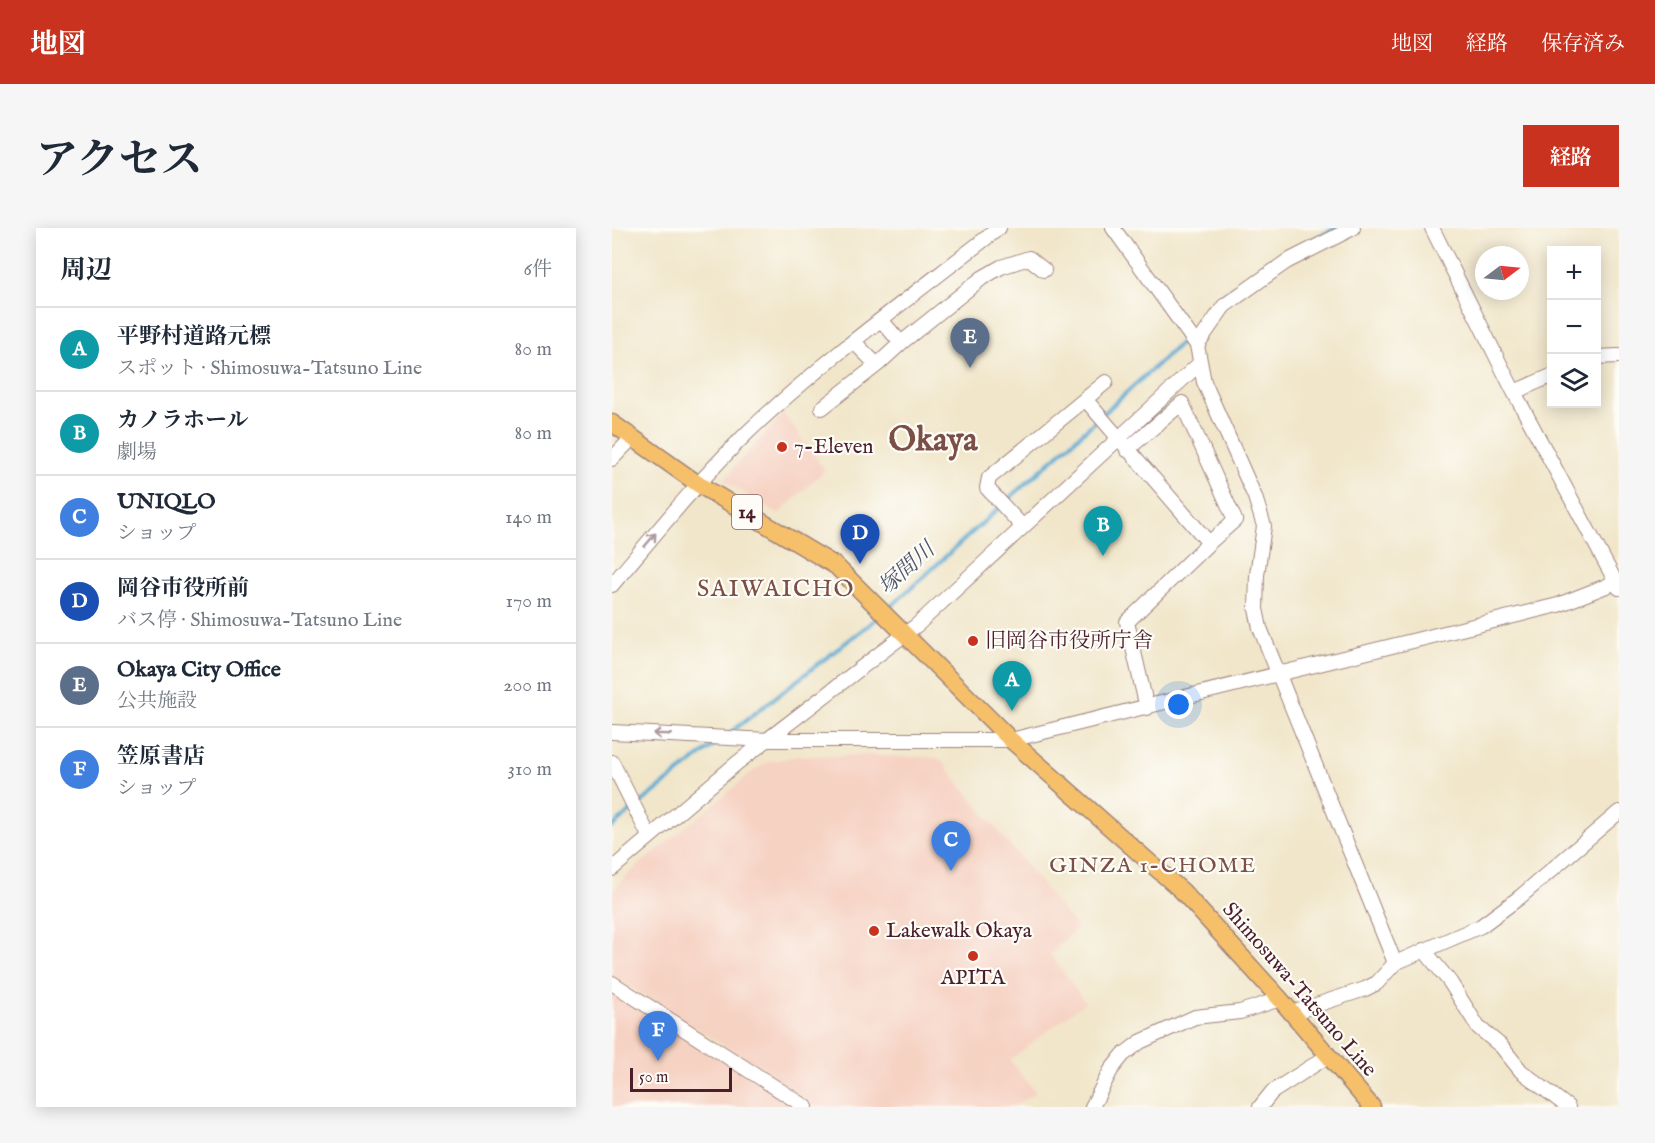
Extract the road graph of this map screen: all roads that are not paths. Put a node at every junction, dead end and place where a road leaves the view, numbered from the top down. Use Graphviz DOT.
graph roads {
  1 [pos="999,228"];
  2 [pos="1113,228"];
  3 [pos="1353,228"];
  4 [pos="1432,228"];
  5 [pos="1044,270"];
  6 [pos="882,321"];
  7 [pos="855,342"];
  8 [pos="901,343"];
  9 [pos="1197,345"];
  10 [pos="1619,356"];
  11 [pos="1601,357"];
  12 [pos="1199,364"];
  13 [pos="877,365"];
  14 [pos="1547,378"];
  15 [pos="1106,382"];
  16 [pos="1514,392"];
  17 [pos="1090,405"];
  18 [pos="822,408"];
  19 [pos="612,423"];
  20 [pos="633,437"];
  21 [pos="1116,438"];
  22 [pos="1127,450"];
  23 [pos="612,459"];
  24 [pos="698,484"];
  25 [pos="1022,526"];
  26 [pos="1209,543"];
  27 [pos="1618,584"];
  28 [pos="612,585"];
  29 [pos="903,636"];
  30 [pos="1279,676"];
  31 [pos="1147,708"];
  32 [pos="612,732"];
  33 [pos="768,740"];
  34 [pos="1011,740"];
  35 [pos="612,762"];
  36 [pos="1619,813"];
  37 [pos="649,836"];
  38 [pos="612,869"];
  39 [pos="1424,950"];
  40 [pos="1395,963"];
  41 [pos="612,983"];
  42 [pos="1280,999"];
  43 [pos="1292,1013"];
  44 [pos="1328,1056"];
  45 [pos="806,1107"];
  46 [pos="1092,1107"];
  47 [pos="1260,1107"];
  48 [pos="1372,1107"];
  49 [pos="1568,1107"];
  1 -- 6 [label="street"];
  2 -- 9 [label="street"];
  3 -- 9 [label="street"];
  4 -- 16 [label="street"];
  5 -- 8 [label="street"];
  6 -- 7 [label="street"];
  6 -- 8 [label="street"];
  7 -- 13 [label="street"];
  7 -- 24 [label="street"];
  8 -- 13 [label="street"];
  9 -- 12 [label="street"];
  10 -- 11 [label="street"];
  12 -- 21 [label="street"];
  12 -- 30 [label="street"];
  13 -- 18 [label="street"];
  14 -- 16 [label="street"];
  15 -- 17 [label="street"];
  16 -- 27 [label="street"];
  17 -- 21 [label="street"];
  17 -- 25 [label="street"];
  19 -- 20 [label="main road, Shimosuwa-Tatsuno Line / 14"];
  20 -- 23 [label="street"];
  20 -- 24 [label="main road, Shimosuwa-Tatsuno Line / 14"];
  21 -- 22 [label="street"];
  21 -- 25 [label="street"];
  22 -- 26 [label="street"];
  22 -- 26 [label="street"];
  28 -- 24 [label="street, one-way"];
  24 -- 29 [label="main road, Shimosuwa-Tatsuno Line / 14"];
  25 -- 29 [label="street"];
  26 -- 31 [label="street"];
  27 -- 30 [label="street"];
  29 -- 33 [label="street"];
  29 -- 34 [label="main road, Shimosuwa-Tatsuno Line / 14"];
  30 -- 31 [label="street"];
  30 -- 40 [label="street"];
  31 -- 34 [label="street"];
  33 -- 32 [label="street, one-way"];
  33 -- 34 [label="street"];
  33 -- 37 [label="street"];
  34 -- 42 [label="main road, Shimosuwa-Tatsuno Line / 14"];
  35 -- 37 [label="street"];
  36 -- 39 [label="street"];
  37 -- 38 [label="street"];
  39 -- 40 [label="street"];
  39 -- 49 [label="street"];
  40 -- 43 [label="street"];
  41 -- 45 [label="street"];
  42 -- 43 [label="main road, Shimosuwa-Tatsuno Line / 14"];
  42 -- 46 [label="street"];
  43 -- 44 [label="main road, Shimosuwa-Tatsuno Line / 14"];
  44 -- 47 [label="street"];
  44 -- 48 [label="main road, Shimosuwa-Tatsuno Line / 14"];
}
